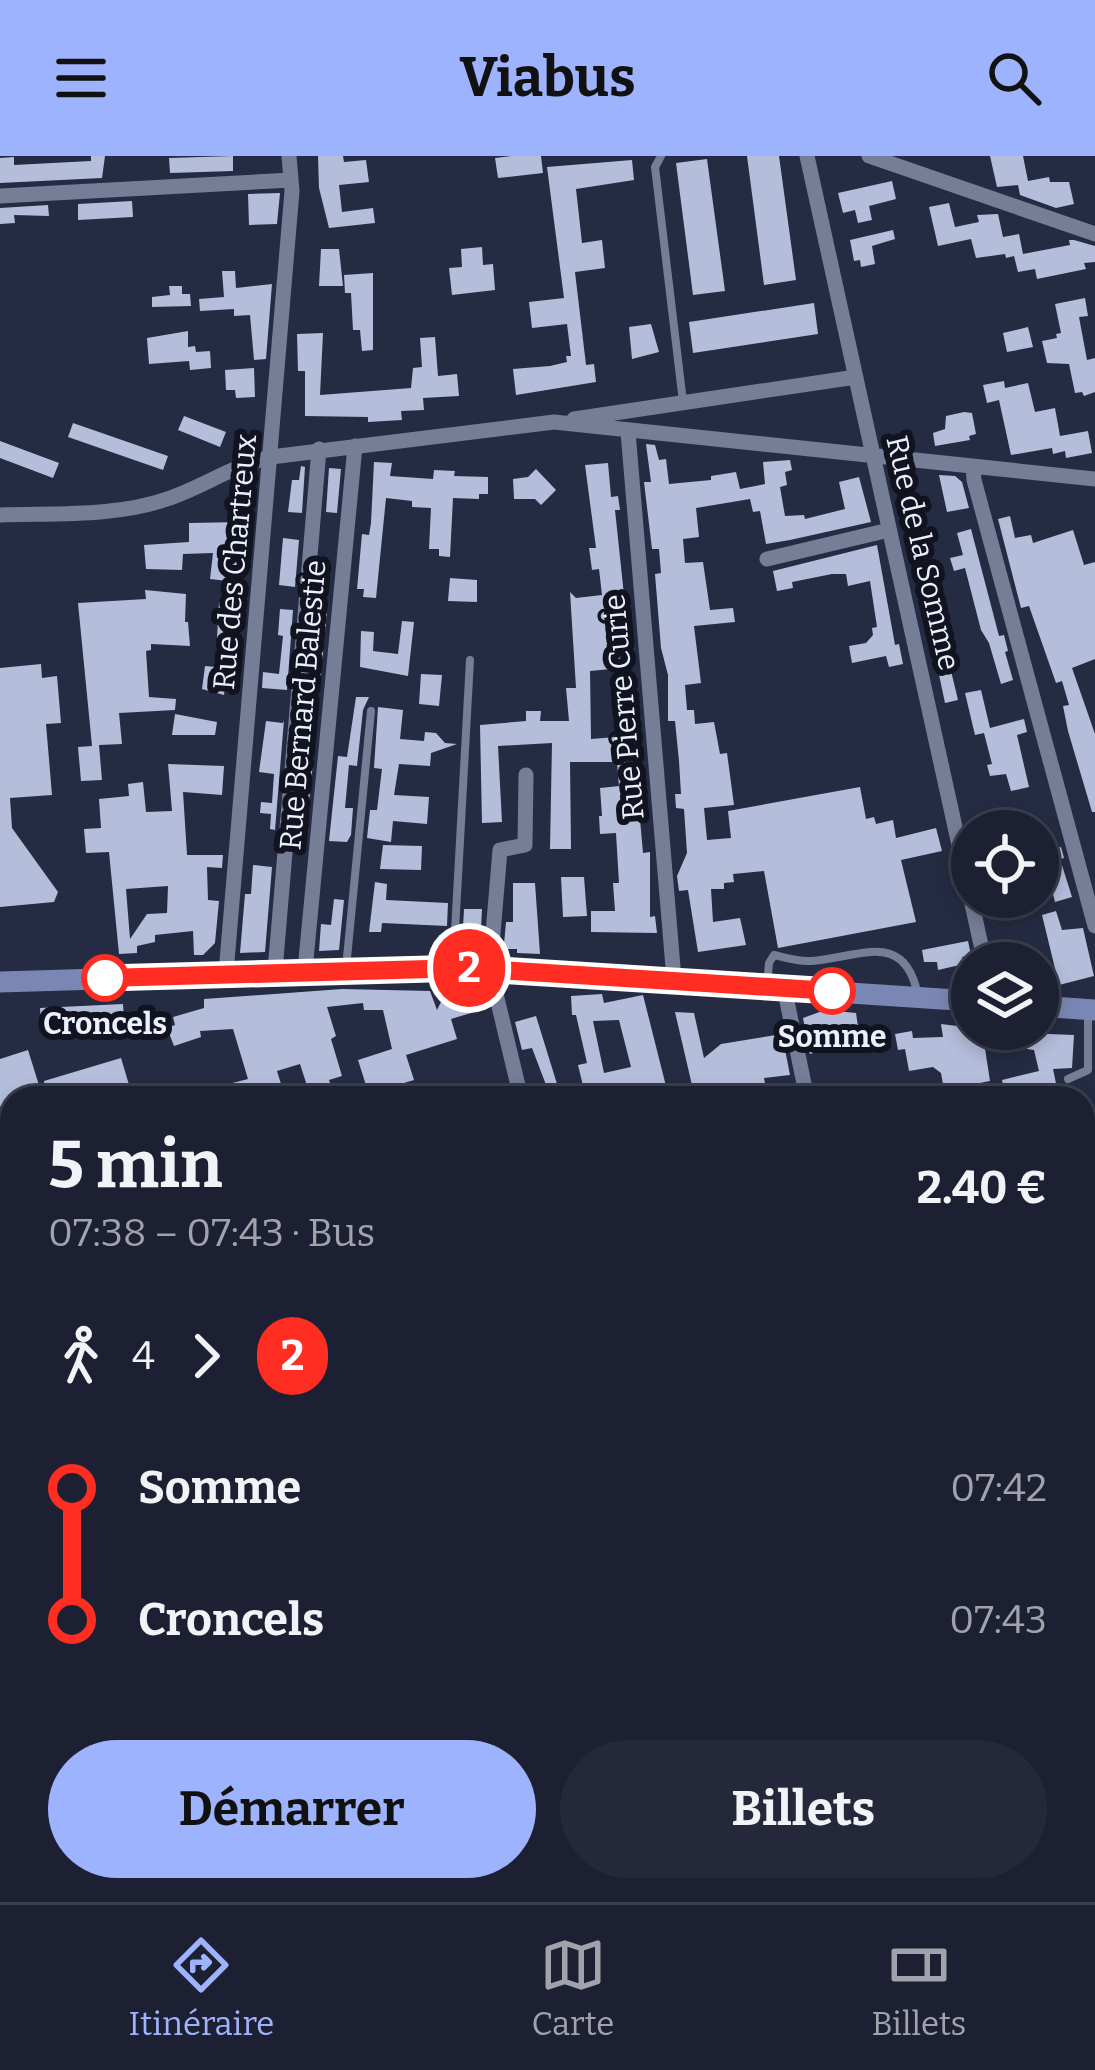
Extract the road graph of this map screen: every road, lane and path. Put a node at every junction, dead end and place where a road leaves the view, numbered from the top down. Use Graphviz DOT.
graph roads {
  1 [pos="290,156"];
  2 [pos="661,156"];
  3 [pos="806,156"];
  4 [pos="869,156"];
  5 [pos="291,180"];
  6 [pos="0,196"];
  7 [pos="1095,234"];
  8 [pos="856,377"];
  9 [pos="683,403"];
  10 [pos="554,422"];
  11 [pos="628,431"];
  12 [pos="355,446"];
  13 [pos="319,449"];
  14 [pos="271,457"];
  15 [pos="872,458"];
  16 [pos="973,467"];
  17 [pos="1095,479"];
  18 [pos="0,515"];
  19 [pos="889,530"];
  20 [pos="767,559"];
  21 [pos="470,660"];
  22 [pos="371,711"];
  23 [pos="526,775"];
  24 [pos="1095,926"];
  25 [pos="980,942"];
  26 [pos="453,968"];
  27 [pos="490,969"];
  28 [pos="304,970"];
  29 [pos="346,970"];
  30 [pos="274,971"];
  31 [pos="226,973"];
  32 [pos="674,979"];
  33 [pos="0,982"];
  34 [pos="776,987"];
  35 [pos="918,997"];
  36 [pos="951,999"];
  37 [pos="1059,1008"];
  38 [pos="1092,1010"];
  39 [pos="1068,1079"];
  40 [pos="518,1086"];
  41 [pos="805,1086"];
  1 -- 5 [label="street, Rue des Chartreux"];
  2 -- 9 [label="lane"];
  3 -- 8 [label="street, Rue de la Somme"];
  4 -- 7 [label="street"];
  5 -- 6 [label="street"];
  5 -- 14 [label="street, Rue des Chartreux"];
  8 -- 9 [label="street"];
  8 -- 15 [label="street, Rue de la Somme"];
  9 -- 10 [label="street"];
  10 -- 11 [label="street"];
  10 -- 12 [label="street"];
  11 -- 15 [label="street"];
  11 -- 32 [label="street, Rue Pierre Curie"];
  12 -- 13 [label="street"];
  12 -- 28 [label="street, Rue Bernard Balestie"];
  13 -- 14 [label="street"];
  13 -- 30 [label="street"];
  14 -- 18 [label="street"];
  14 -- 31 [label="street, Rue des Chartreux"];
  15 -- 16 [label="street"];
  15 -- 19 [label="street, Rue de la Somme"];
  16 -- 17 [label="street"];
  16 -- 24 [label="street"];
  19 -- 20 [label="street"];
  19 -- 25 [label="street, Rue de la Somme"];
  21 -- 26 [label="lane"];
  22 -- 29 [label="lane"];
  23 -- 27 [label="street"];
  26 -- 27 [label="main road"];
  26 -- 29 [label="main road"];
  27 -- 32 [label="main road"];
  27 -- 40 [label="street"];
  28 -- 29 [label="main road"];
  28 -- 30 [label="main road"];
  30 -- 31 [label="main road"];
  31 -- 33 [label="main road"];
  32 -- 34 [label="main road"];
  34 -- 35 [label="main road"];
  34 -- 35 [label="lane"];
  34 -- 41 [label="street"];
  35 -- 36 [label="main road"];
  37 -- 38 [label="main road"];
  38 -- 39 [label="lane"];
}
